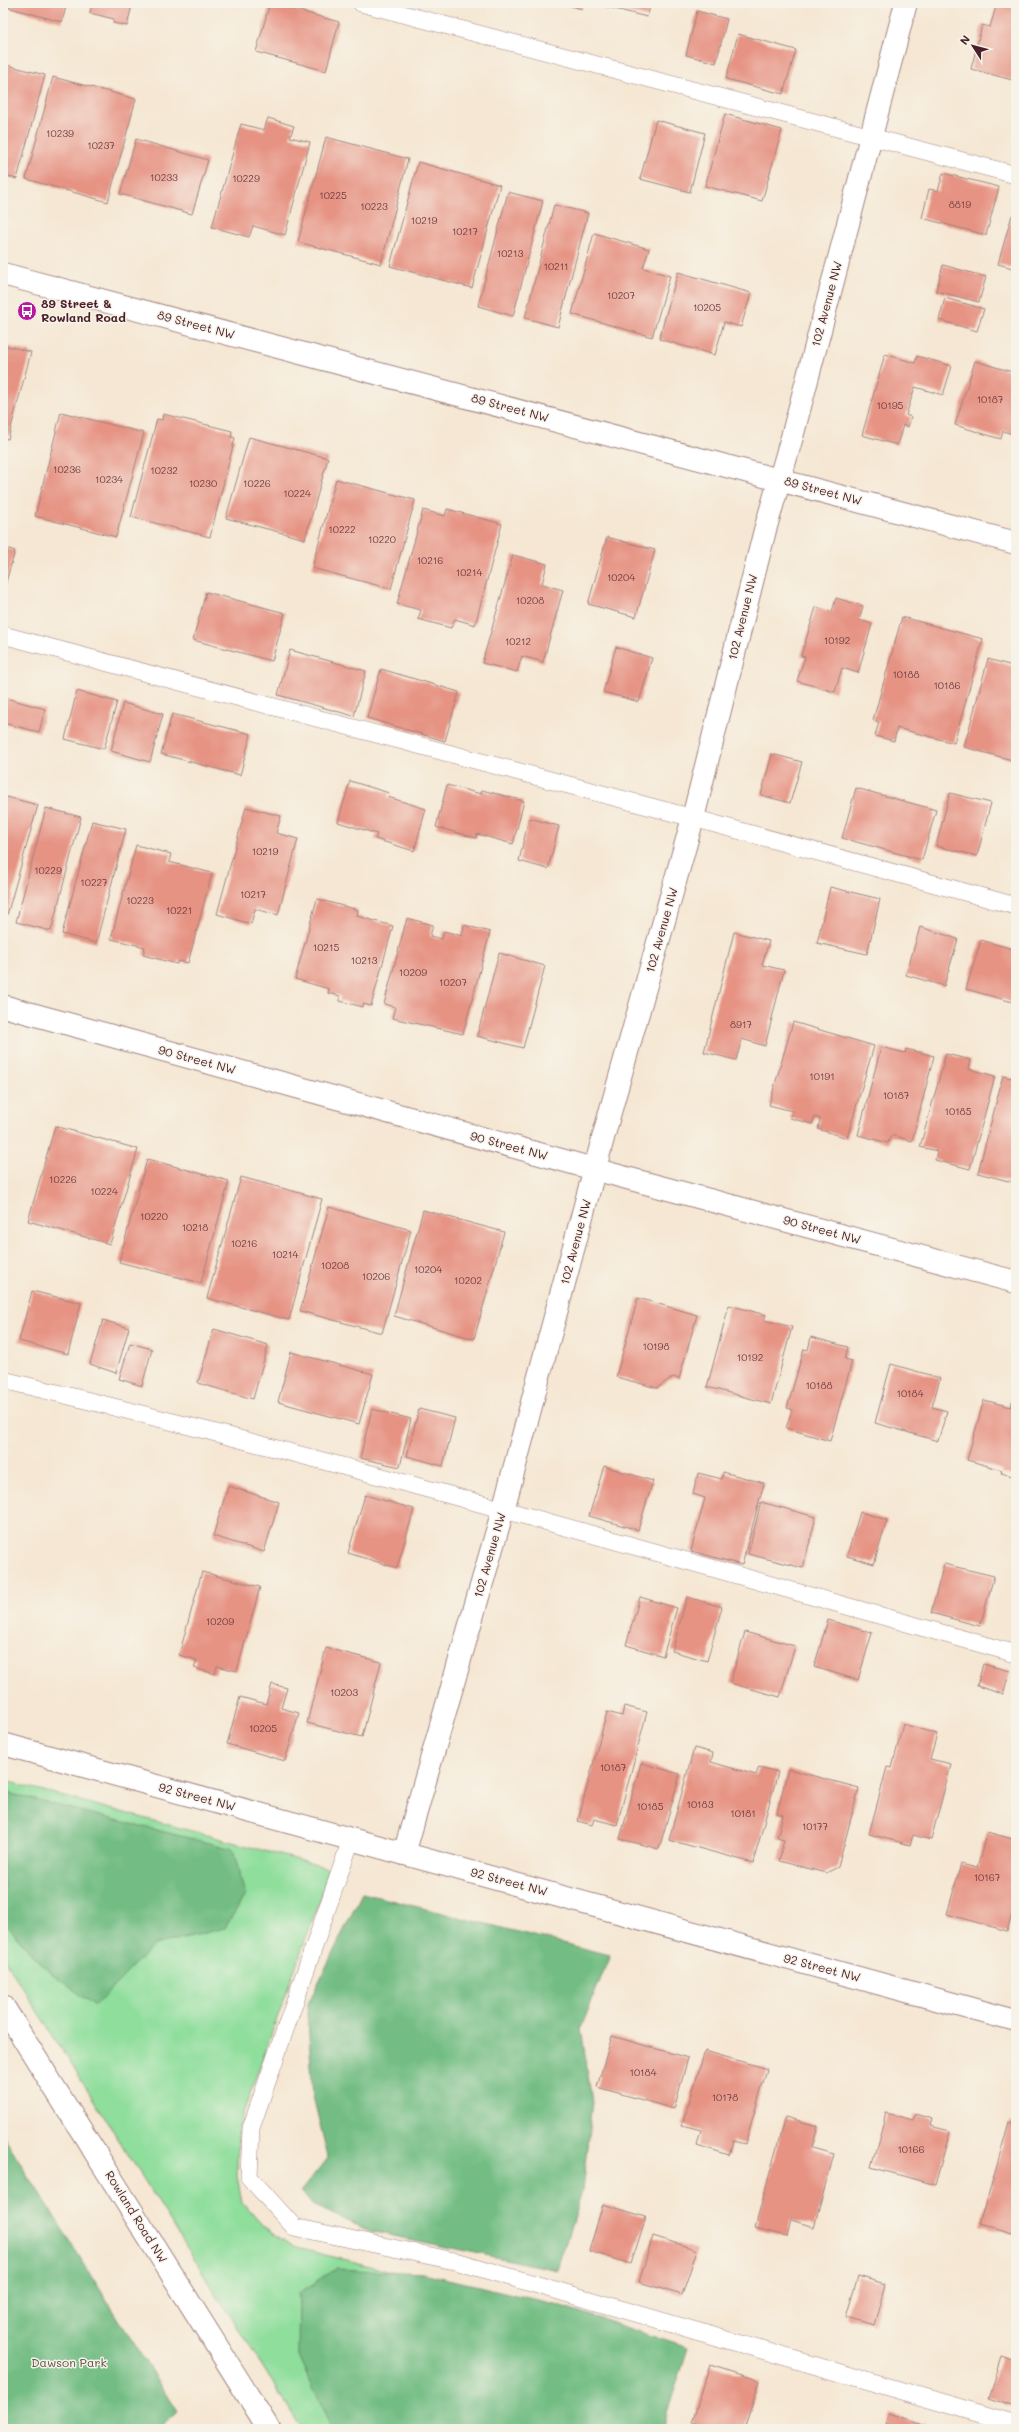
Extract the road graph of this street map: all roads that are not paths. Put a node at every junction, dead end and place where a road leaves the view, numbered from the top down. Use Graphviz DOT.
graph roads {
  1 [pos="361,3"];
  2 [pos="906,3"];
  3 [pos="870,135"];
  4 [pos="1016,175"];
  5 [pos="3,274"];
  6 [pos="780,480"];
  7 [pos="1016,543"];
  8 [pos="3,635"];
  9 [pos="694,818"];
  10 [pos="1016,906"];
  11 [pos="3,1006"];
  12 [pos="596,1170"];
  13 [pos="1016,1282"];
  14 [pos="3,1380"];
  15 [pos="503,1510"];
  16 [pos="1016,1654"];
  17 [pos="3,1744"];
  18 [pos="351,1840"];
  19 [pos="404,1854"];
  20 [pos="3,2006"];
  21 [pos="1016,2021"];
  22 [pos="1016,2424"];
  23 [pos="269,2429"];
  1 -- 3 [label="lane"];
  2 -- 3 [label="street, 102 Avenue NW"];
  3 -- 4 [label="lane"];
  3 -- 6 [label="street, 102 Avenue NW"];
  5 -- 6 [label="street, 89 Street NW"];
  6 -- 7 [label="street, 89 Street NW"];
  6 -- 9 [label="street, 102 Avenue NW"];
  8 -- 9 [label="lane"];
  9 -- 10 [label="lane"];
  9 -- 12 [label="street, 102 Avenue NW"];
  11 -- 12 [label="street, 90 Street NW"];
  12 -- 13 [label="street, 90 Street NW"];
  12 -- 15 [label="street, 102 Avenue NW"];
  14 -- 15 [label="lane"];
  15 -- 16 [label="lane"];
  15 -- 19 [label="street, 102 Avenue NW"];
  17 -- 18 [label="street, 92 Street NW"];
  18 -- 19 [label="street, 92 Street NW"];
  18 -- 22 [label="lane"];
  19 -- 21 [label="street, 92 Street NW"];
  20 -- 23 [label="street, Rowland Road NW"];
}
